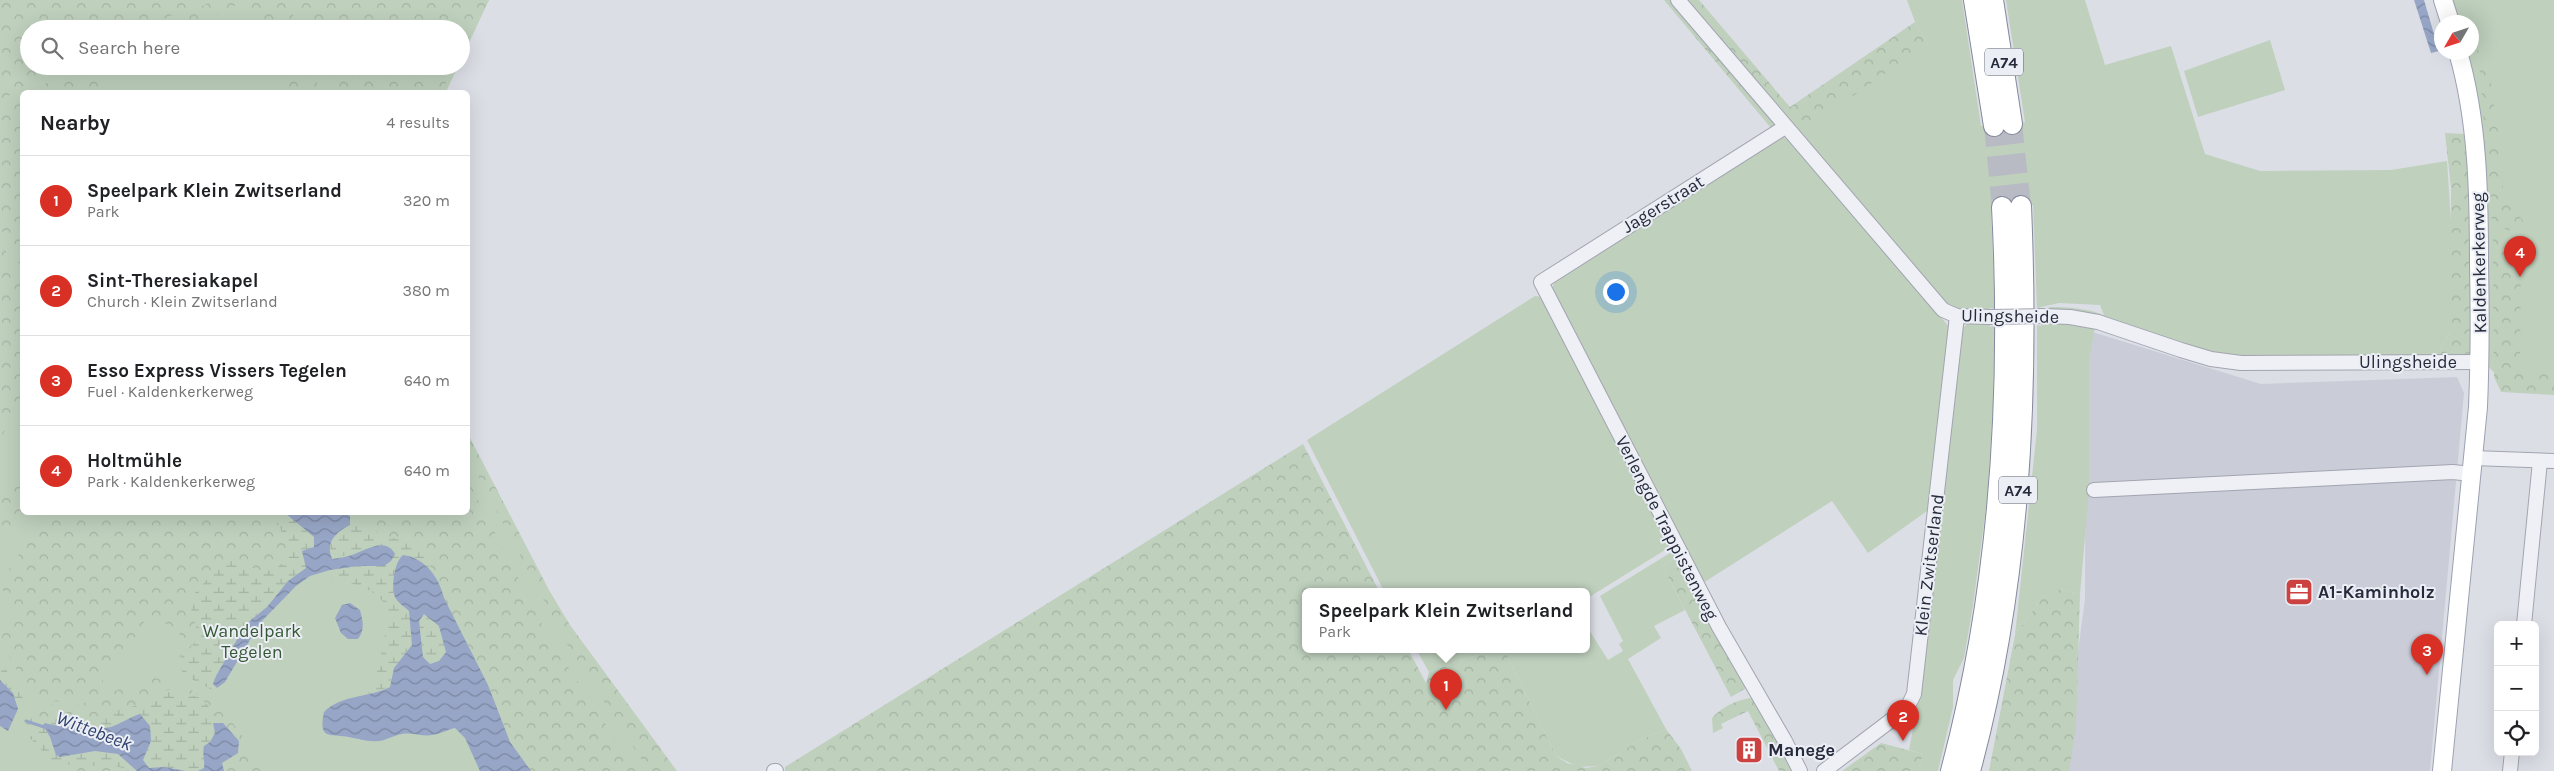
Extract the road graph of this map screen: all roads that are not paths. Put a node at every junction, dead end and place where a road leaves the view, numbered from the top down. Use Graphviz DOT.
graph roads {
  1 [pos="1678,0"];
  2 [pos="1974,0"];
  3 [pos="1993,0"];
  4 [pos="2443,0"];
  5 [pos="2448,15"];
  6 [pos="2460,60"];
  7 [pos="1785,127"];
  8 [pos="1540,282"];
  9 [pos="1957,316"];
  10 [pos="2480,362"];
  11 [pos="2547,461"];
  12 [pos="2472,466"];
  13 [pos="2094,490"];
  14 [pos="2525,621"];
  15 [pos="2512,756"];
  16 [pos="1800,771"];
  17 [pos="1824,771"];
  18 [pos="1951,771"];
  19 [pos="1970,771"];
  20 [pos="2442,771"];
  21 [pos="2510,771"];
  1 -- 7 [label="street, Ulingsheide"];
  2 -- 3 [label="highway, A74"];
  4 -- 5 [label="main road"];
  6 -- 10 [label="main road, Kaldenkerkerweg"];
  7 -- 8 [label="street, Jagerstraat"];
  7 -- 9 [label="street, Ulingsheide"];
  8 -- 16 [label="street, Verlengde Trappistenweg"];
  9 -- 10 [label="street, Ulingsheide, bridge"];
  9 -- 17 [label="street, Klein Zwitserland"];
  10 -- 12 [label="main road, Kaldenkerkerweg"];
  11 -- 12 [label="street"];
  11 -- 14 [label="street"];
  12 -- 13 [label="street"];
  12 -- 20 [label="main road, Kaldenkerkerweg"];
  15 -- 21 [label="street"];
  18 -- 19 [label="highway, A74"];
}
